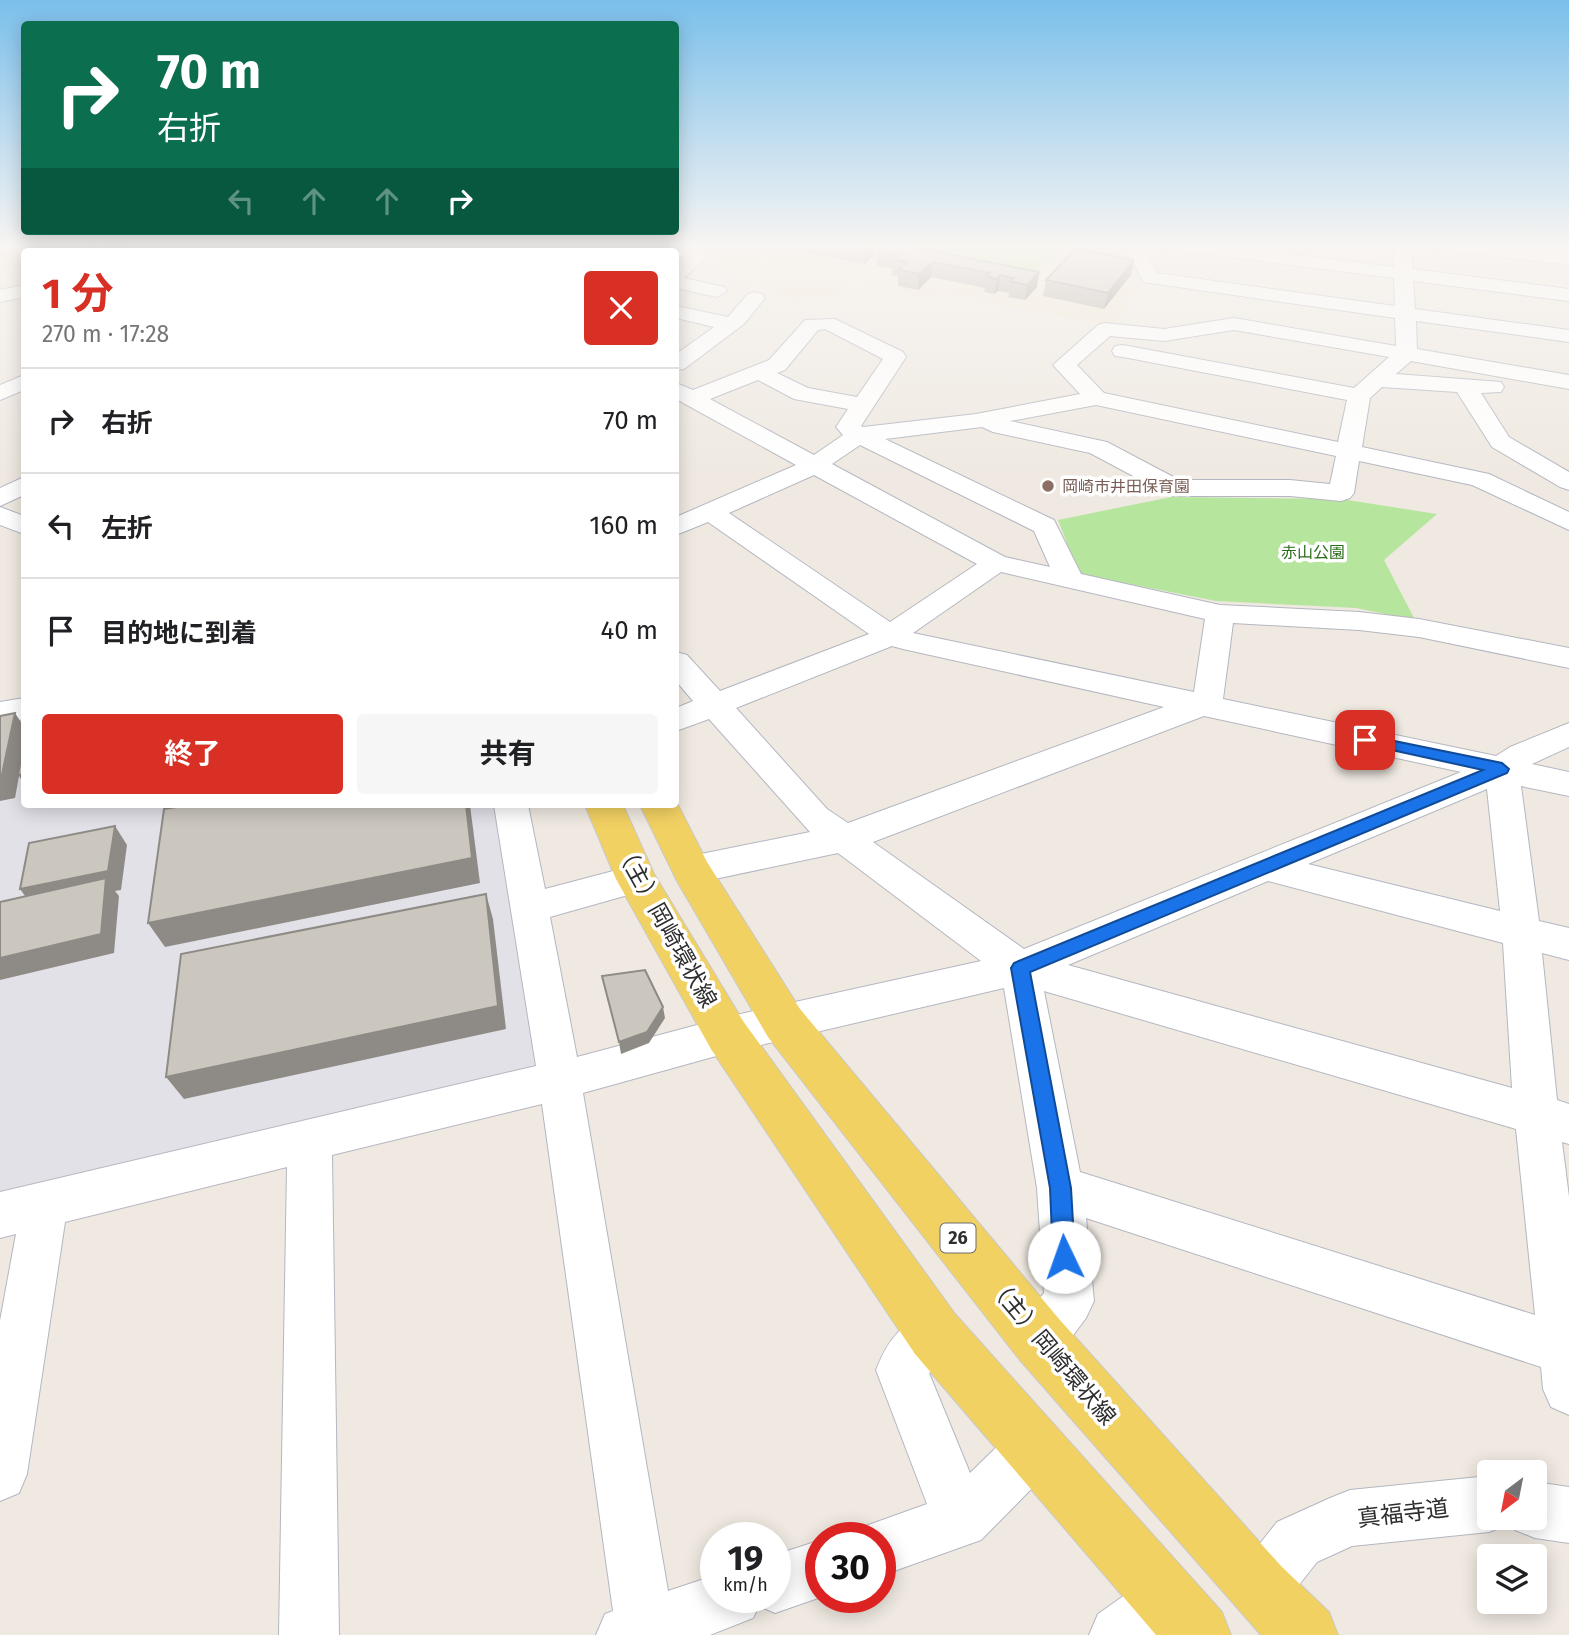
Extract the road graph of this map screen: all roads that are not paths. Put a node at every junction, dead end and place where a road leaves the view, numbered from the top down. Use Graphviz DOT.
graph roads {
  1 [pos="713,320"];
  2 [pos="734,320"];
  3 [pos="1234,320"];
  4 [pos="1405,320"];
  5 [pos="1457,320"];
  6 [pos="730,324"];
  7 [pos="1234,324"];
  8 [pos="1569,336"];
  9 [pos="1089,344"];
  10 [pos="1407,353"];
  11 [pos="679,362"];
  12 [pos="758,372"];
  13 [pos="1377,380"];
  14 [pos="21,383"];
  15 [pos="1569,383"];
  16 [pos="1465,386"];
  17 [pos="1569,390"];
  18 [pos="0,393"];
  19 [pos="683,394"];
  20 [pos="1359,396"];
  21 [pos="1096,398"];
  22 [pos="863,405"];
  23 [pos="976,421"];
  24 [pos="858,435"];
  25 [pos="1350,450"];
  26 [pos="815,465"];
  27 [pos="1569,482"];
  28 [pos="21,487"];
  29 [pos="0,498"];
  30 [pos="711,512"];
  31 [pos="0,515"];
  32 [pos="1569,522"];
  33 [pos="21,525"];
  34 [pos="679,526"];
  35 [pos="996,563"];
  36 [pos="1070,581"];
  37 [pos="1220,614"];
  38 [pos="891,636"];
  39 [pos="1569,658"];
  40 [pos="679,665"];
  41 [pos="714,705"];
  42 [pos="1201,705"];
  43 [pos="21,710"];
  44 [pos="0,713"];
  45 [pos="679,719"];
  46 [pos="1569,734"];
  47 [pos="1502,769"];
  48 [pos="1569,784"];
  49 [pos="512,808"];
  50 [pos="605,808"];
  51 [pos="660,808"];
  52 [pos="843,839"];
  53 [pos="1272,864"];
  54 [pos="691,870"];
  55 [pos="636,880"];
  56 [pos="530,908"];
  57 [pos="1521,931"];
  58 [pos="1569,944"];
  59 [pos="1020,968"];
  60 [pos="784,1023"];
  61 [pos="727,1035"];
  62 [pos="560,1080"];
  63 [pos="1552,1119"];
  64 [pos="310,1141"];
  65 [pos="1060,1188"];
  66 [pos="22,1209"];
  67 [pos="935,1335"];
  68 [pos="1039,1339"];
  69 [pos="1568,1363"];
  70 [pos="1034,1448"];
  71 [pos="0,1474"];
  72 [pos="1477,1505"];
  73 [pos="1547,1512"];
  74 [pos="1569,1515"];
  75 [pos="961,1520"];
  76 [pos="896,1542"];
  77 [pos="1260,1589"];
  78 [pos="700,1610"];
  79 [pos="1182,1617"];
  80 [pos="639,1633"];
  81 [pos="309,1635"];
  82 [pos="1119,1635"];
  83 [pos="1306,1635"];
  1 -- 6 [label="street"];
  2 -- 6 [label="street"];
  3 -- 7 [label="street"];
  4 -- 10 [label="street"];
  5 -- 8 [label="street"];
  6 -- 11 [label="street"];
  7 -- 9 [label="street"];
  7 -- 10 [label="street"];
  9 -- 20 [label="street"];
  9 -- 21 [label="street"];
  10 -- 13 [label="street"];
  10 -- 15 [label="street"];
  12 -- 19 [label="street"];
  12 -- 22 [label="street"];
  12 -- 22 [label="street"];
  13 -- 16 [label="street"];
  13 -- 20 [label="street"];
  14 -- 18 [label="street"];
  16 -- 17 [label="street"];
  16 -- 27 [label="street"];
  19 -- 26 [label="street"];
  20 -- 25 [label="street"];
  21 -- 23 [label="street"];
  21 -- 25 [label="street"];
  22 -- 24 [label="street"];
  23 -- 24 [label="street"];
  23 -- 25 [label="street"];
  24 -- 26 [label="street"];
  24 -- 36 [label="street"];
  25 -- 32 [label="street"];
  26 -- 30 [label="street"];
  26 -- 35 [label="street"];
  28 -- 29 [label="street"];
  30 -- 34 [label="street"];
  30 -- 38 [label="street"];
  31 -- 33 [label="street"];
  35 -- 36 [label="street"];
  35 -- 38 [label="street"];
  36 -- 37 [label="street"];
  37 -- 39 [label="street"];
  37 -- 42 [label="street"];
  38 -- 41 [label="street"];
  38 -- 42 [label="street"];
  40 -- 41 [label="street"];
  41 -- 45 [label="street"];
  41 -- 52 [label="street"];
  42 -- 47 [label="street"];
  42 -- 52 [label="street"];
  43 -- 44 [label="street"];
  46 -- 47 [label="street"];
  47 -- 48 [label="street"];
  47 -- 53 [label="street"];
  47 -- 57 [label="street"];
  49 -- 56 [label="street"];
  50 -- 55 [label="main road, （主）岡崎環状線"];
  51 -- 54 [label="main road, （主）岡崎環状線 / 26"];
  52 -- 54 [label="street"];
  52 -- 59 [label="street"];
  53 -- 57 [label="street"];
  53 -- 59 [label="street"];
  54 -- 60 [label="main road, （主）岡崎環状線 / 26"];
  55 -- 56 [label="street"];
  55 -- 61 [label="main road, （主）岡崎環状線"];
  56 -- 62 [label="street"];
  57 -- 58 [label="street"];
  57 -- 63 [label="street"];
  59 -- 60 [label="street"];
  59 -- 63 [label="street"];
  59 -- 65 [label="street"];
  60 -- 61 [label="street"];
  60 -- 68 [label="main road, （主）岡崎環状線 / 26"];
  61 -- 62 [label="street"];
  61 -- 67 [label="main road, （主）岡崎環状線"];
  62 -- 64 [label="street"];
  62 -- 80 [label="street"];
  63 -- 69 [label="street"];
  64 -- 66 [label="street"];
  64 -- 81 [label="street"];
  65 -- 68 [label="street"];
  65 -- 69 [label="street"];
  66 -- 71 [label="street"];
  67 -- 70 [label="main road, （主）岡崎環状線"];
  67 -- 75 [label="street"];
  68 -- 77 [label="main road, （主）岡崎環状線 / 26"];
  70 -- 75 [label="street"];
  70 -- 79 [label="main road, （主）岡崎環状線"];
  72 -- 77 [label="street, 真福寺道"];
  73 -- 74 [label="street"];
  75 -- 76 [label="street"];
  77 -- 83 [label="main road, （主）岡崎環状線 / 26"];
  78 -- 80 [label="street"];
  79 -- 82 [label="street"];
}
